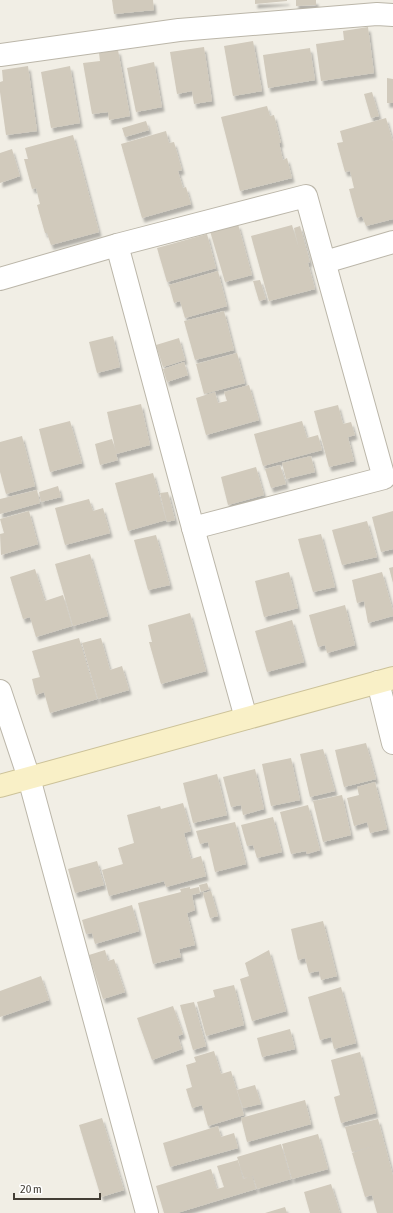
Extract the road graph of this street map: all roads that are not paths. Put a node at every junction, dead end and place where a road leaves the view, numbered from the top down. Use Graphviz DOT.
graph roads {
  1 [pos="393,15"];
  2 [pos="0,55"];
  3 [pos="393,242"];
  4 [pos="117,245"];
  5 [pos="325,262"];
  6 [pos="0,279"];
  7 [pos="193,528"];
  8 [pos="386,680"];
  9 [pos="0,691"];
  10 [pos="246,718"];
  11 [pos="393,743"];
  12 [pos="29,778"];
  13 [pos="0,786"];
  14 [pos="147,1213"];
  1 -- 2 [label="street"];
  3 -- 5 [label="street"];
  4 -- 5 [label="street"];
  4 -- 6 [label="street"];
  4 -- 7 [label="street"];
  5 -- 7 [label="street"];
  7 -- 10 [label="street"];
  8 -- 10 [label="street"];
  8 -- 11 [label="street"];
  9 -- 12 [label="street"];
  10 -- 12 [label="street"];
  12 -- 13 [label="street"];
  12 -- 14 [label="street"];
}
